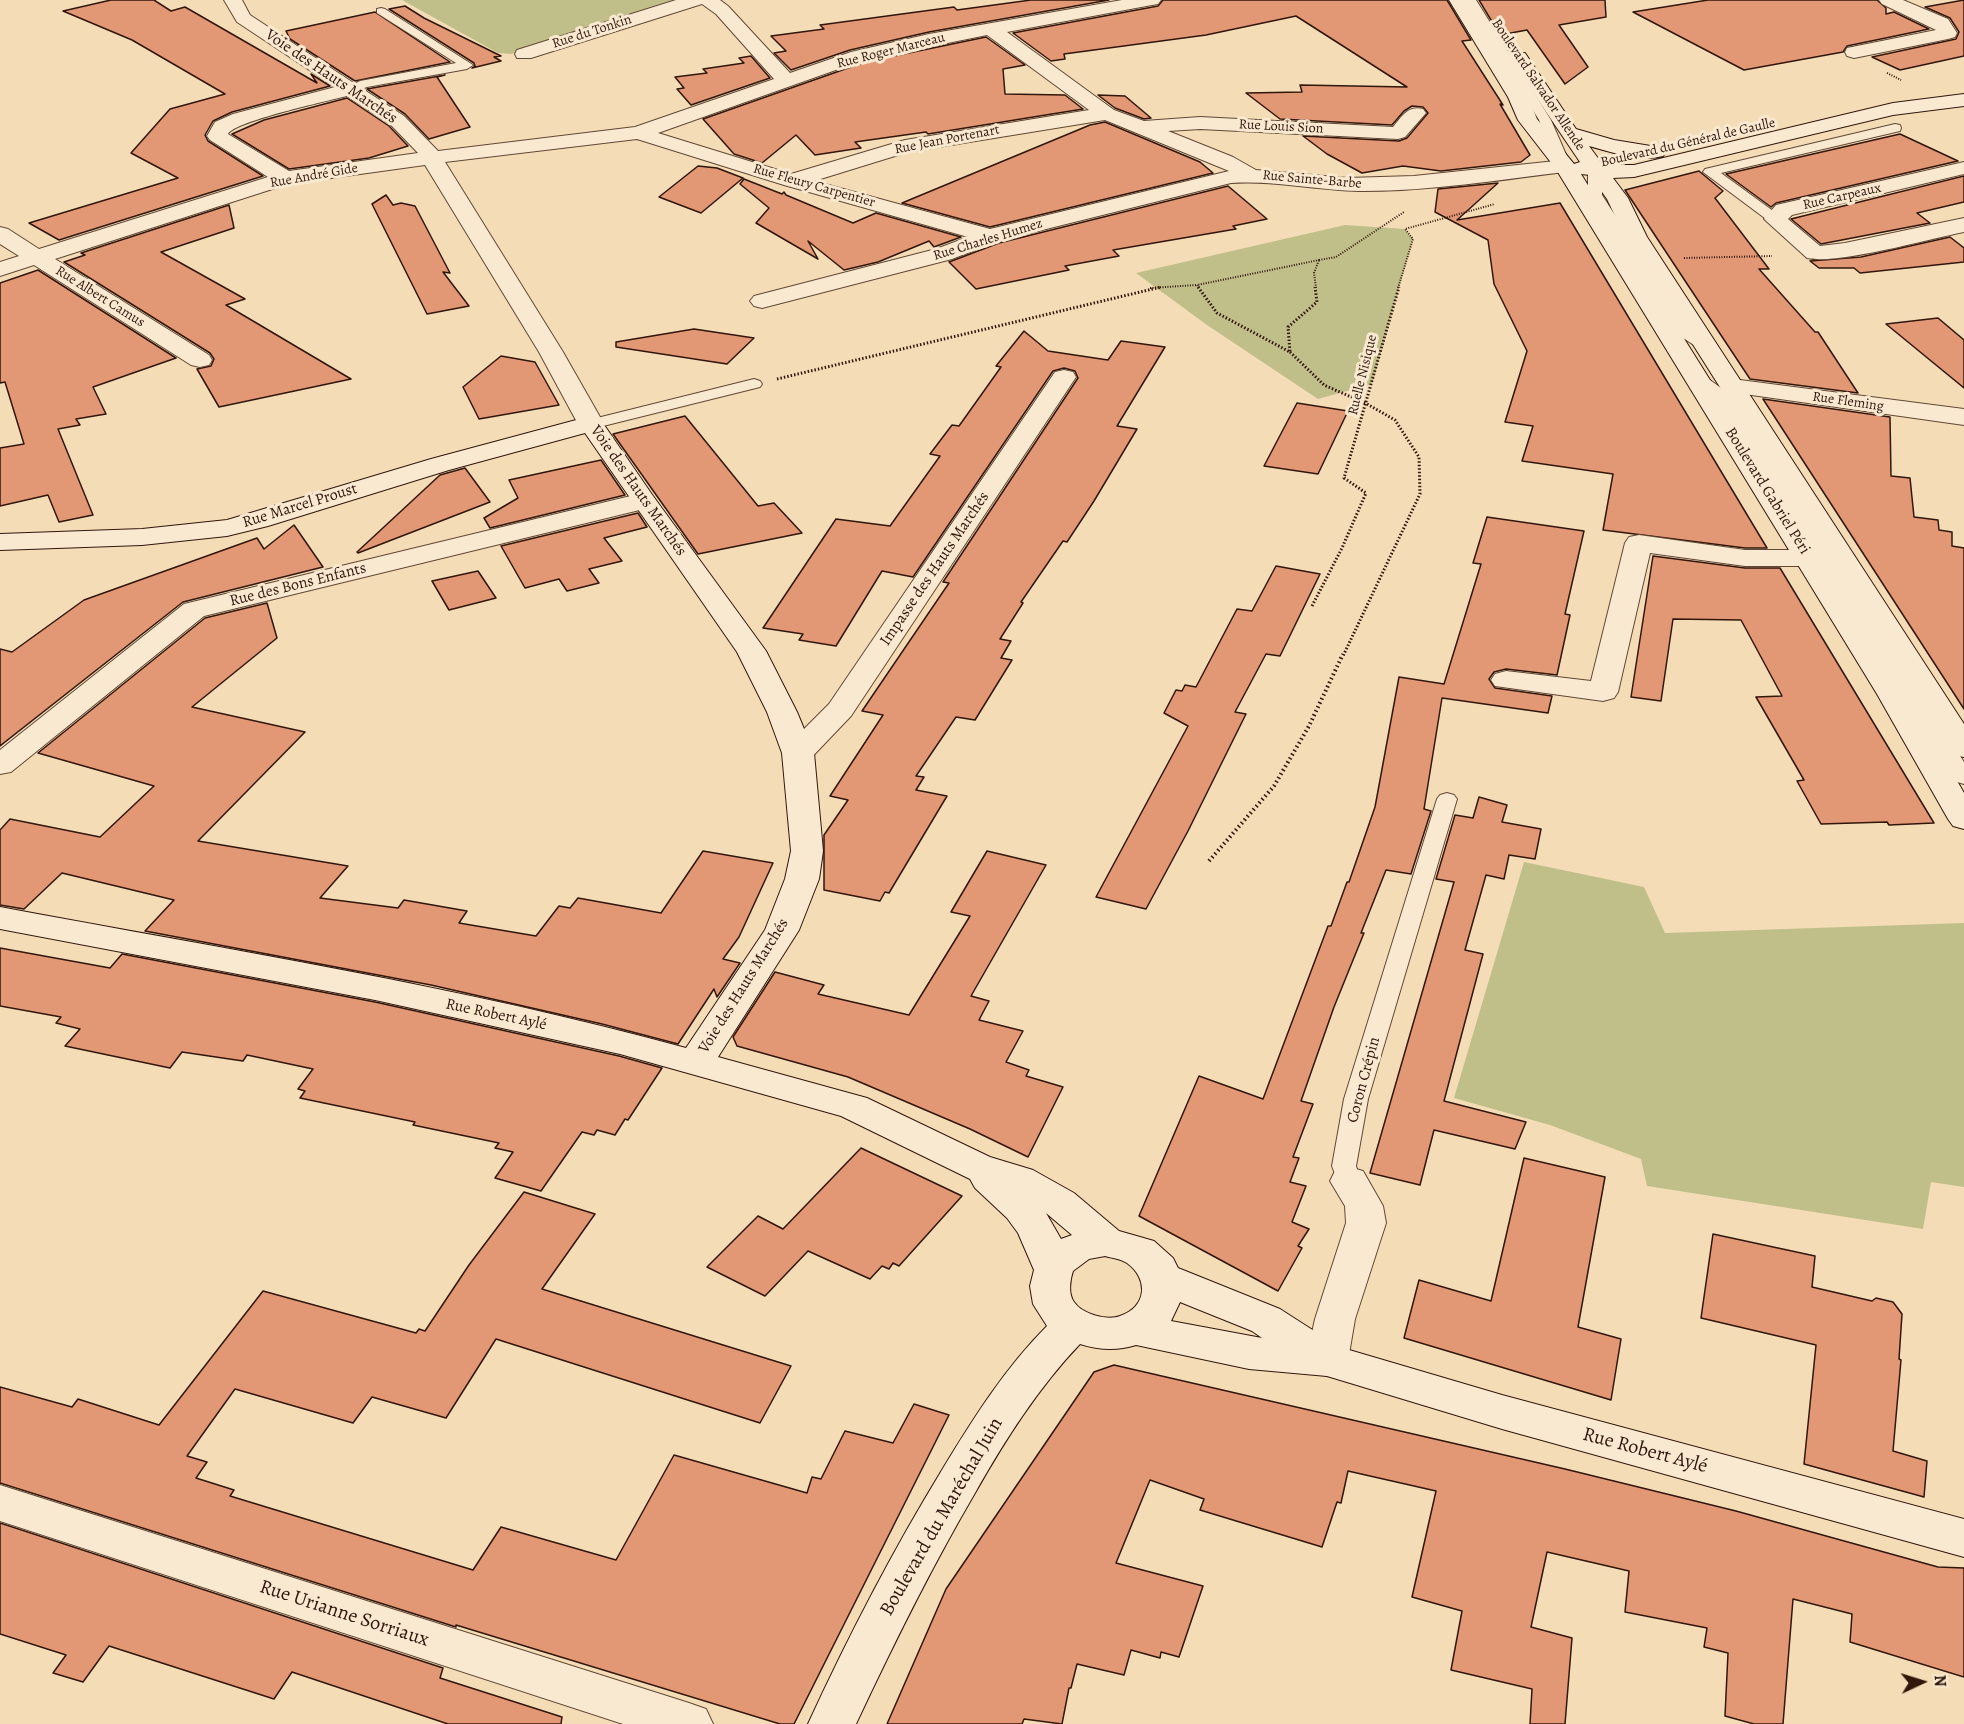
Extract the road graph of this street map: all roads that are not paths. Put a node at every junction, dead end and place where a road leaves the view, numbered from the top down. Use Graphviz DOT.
graph roads {
  1 [pos="233,0"];
  2 [pos="695,0"];
  3 [pos="708,0"];
  4 [pos="1152,0"];
  5 [pos="1458,0"];
  6 [pos="1470,0"];
  7 [pos="1481,0"];
  8 [pos="1888,0"];
  9 [pos="381,11"];
  10 [pos="991,29"];
  11 [pos="1854,52"];
  12 [pos="524,54"];
  13 [pos="787,81"];
  14 [pos="351,89"];
  15 [pos="1964,91"];
  16 [pos="1964,100"];
  17 [pos="1416,113"];
  18 [pos="1107,114"];
  19 [pos="1136,126"];
  20 [pos="1896,128"];
  21 [pos="1569,133"];
  22 [pos="638,134"];
  23 [pos="1656,152"];
  24 [pos="430,158"];
  25 [pos="1564,166"];
  26 [pos="1592,167"];
  27 [pos="1964,168"];
  28 [pos="1250,175"];
  29 [pos="285,178"];
  30 [pos="791,181"];
  31 [pos="1775,219"];
  32 [pos="1964,225"];
  33 [pos="0,234"];
  34 [pos="990,236"];
  35 [pos="36,257"];
  36 [pos="0,269"];
  37 [pos="762,301"];
  38 [pos="1708,348"];
  39 [pos="200,360"];
  40 [pos="1064,377"];
  41 [pos="1697,378"];
  42 [pos="754,384"];
  43 [pos="1732,386"];
  44 [pos="1964,417"];
  45 [pos="591,424"];
  46 [pos="643,501"];
  47 [pos="0,542"];
  48 [pos="1809,558"];
  49 [pos="1506,680"];
  50 [pos="1964,748"];
  51 [pos="798,753"];
  52 [pos="0,765"];
  53 [pos="1964,778"];
  54 [pos="1447,799"];
  55 [pos="1964,819"];
  56 [pos="0,918"];
  57 [pos="695,1063"];
  58 [pos="976,1167"];
  59 [pos="1348,1181"];
  60 [pos="1105,1241"];
  61 [pos="1053,1269"];
  62 [pos="1162,1278"];
  63 [pos="1073,1325"];
  64 [pos="1136,1329"];
  65 [pos="1327,1360"];
  66 [pos="0,1503"];
  67 [pos="1964,1538"];
  68 [pos="689,1724"];
  69 [pos="832,1724"];
  1 -- 14 [label="street, Voie des Hauts Marchés"];
  2 -- 12 [label="street, Rue du Tonkin"];
  3 -- 13 [label="street"];
  4 -- 10 [label="street, Rue Roger Marceau"];
  5 -- 25 [label="street, Boulevard Salvador Allende"];
  6 -- 25 [label="lane"];
  7 -- 21 [label="street, Boulevard Salvador Allende"];
  8 -- 11 [label="street"];
  9 -- 14 [label="lane"];
  10 -- 13 [label="street, Rue Roger Marceau"];
  10 -- 18 [label="street, Rue Sainte-Barbe"];
  13 -- 22 [label="street, Rue Roger Marceau"];
  14 -- 24 [label="street, Voie des Hauts Marchés"];
  14 -- 29 [label="street"];
  15 -- 23 [label="street, Boulevard du Général de Gaulle"];
  16 -- 26 [label="street, Boulevard du Général de Gaulle"];
  17 -- 19 [label="street, Rue Louis Sion"];
  18 -- 19 [label="street, Rue Sainte-Barbe"];
  18 -- 30 [label="street, Rue Jean Portenart"];
  19 -- 28 [label="street, Rue Sainte-Barbe"];
  20 -- 31 [label="lane"];
  21 -- 23 [label="street"];
  21 -- 26 [label="street, Boulevard Salvador Allende"];
  22 -- 24 [label="street, Rue André Gide"];
  22 -- 30 [label="street, Rue Fleury Carpentier"];
  23 -- 26 [label="street, Boulevard du Général de Gaulle"];
  24 -- 29 [label="street, Rue André Gide"];
  24 -- 45 [label="street, Voie des Hauts Marchés"];
  25 -- 26 [label="street, Boulevard du Général de Gaulle"];
  25 -- 28 [label="street, Rue Sainte-Barbe"];
  25 -- 41 [label="street, Boulevard Gabriel Péri"];
  26 -- 38 [label="street, Boulevard Gabriel Péri"];
  26 -- 38 [label="lane"];
  27 -- 31 [label="street, Rue Carpeaux"];
  28 -- 34 [label="street, Rue Charles Humez"];
  29 -- 35 [label="street, Rue André Gide"];
  30 -- 34 [label="street, Rue Fleury Carpentier"];
  31 -- 32 [label="street, Rue Carpeaux"];
  33 -- 35 [label="street, Rue Albert Camus"];
  34 -- 37 [label="street, Rue Charles Humez"];
  35 -- 36 [label="street, Rue André Gide"];
  35 -- 39 [label="street, Rue Albert Camus"];
  38 -- 43 [label="street, Boulevard Gabriel Péri"];
  40 -- 51 [label="street, Impasse des Hauts Marchés"];
  41 -- 48 [label="street, Boulevard Gabriel Péri"];
  41 -- 53 [label="lane"];
  42 -- 45 [label="lane"];
  43 -- 44 [label="street, Rue Fleming"];
  43 -- 50 [label="street, Boulevard Gabriel Péri"];
  45 -- 46 [label="street, Voie des Hauts Marchés"];
  45 -- 47 [label="street, Rue Marcel Proust"];
  46 -- 51 [label="street, Voie des Hauts Marchés"];
  46 -- 52 [label="street, Rue des Bons Enfants"];
  48 -- 49 [label="street"];
  48 -- 55 [label="street, Boulevard Gabriel Péri"];
  51 -- 57 [label="street, Voie des Hauts Marchés"];
  54 -- 59 [label="lane, Coron Crépin"];
  56 -- 57 [label="street, Rue Robert Aylé"];
  57 -- 58 [label="street, Rue Robert Aylé"];
  58 -- 60 [label="street, Rue Robert Aylé"];
  58 -- 61 [label="street, Rue Robert Aylé"];
  59 -- 65 [label="street, Coron Crépin"];
  60 -- 61 [label="street"];
  60 -- 62 [label="street"];
  61 -- 63 [label="street"];
  62 -- 64 [label="street"];
  62 -- 65 [label="street, Rue Robert Aylé"];
  63 -- 64 [label="street"];
  63 -- 69 [label="street, Boulevard du Maréchal Juin"];
  64 -- 65 [label="street, Rue Robert Aylé"];
  65 -- 67 [label="street, Rue Robert Aylé"];
  66 -- 68 [label="street, Rue Urianne Sorriaux"];
}
